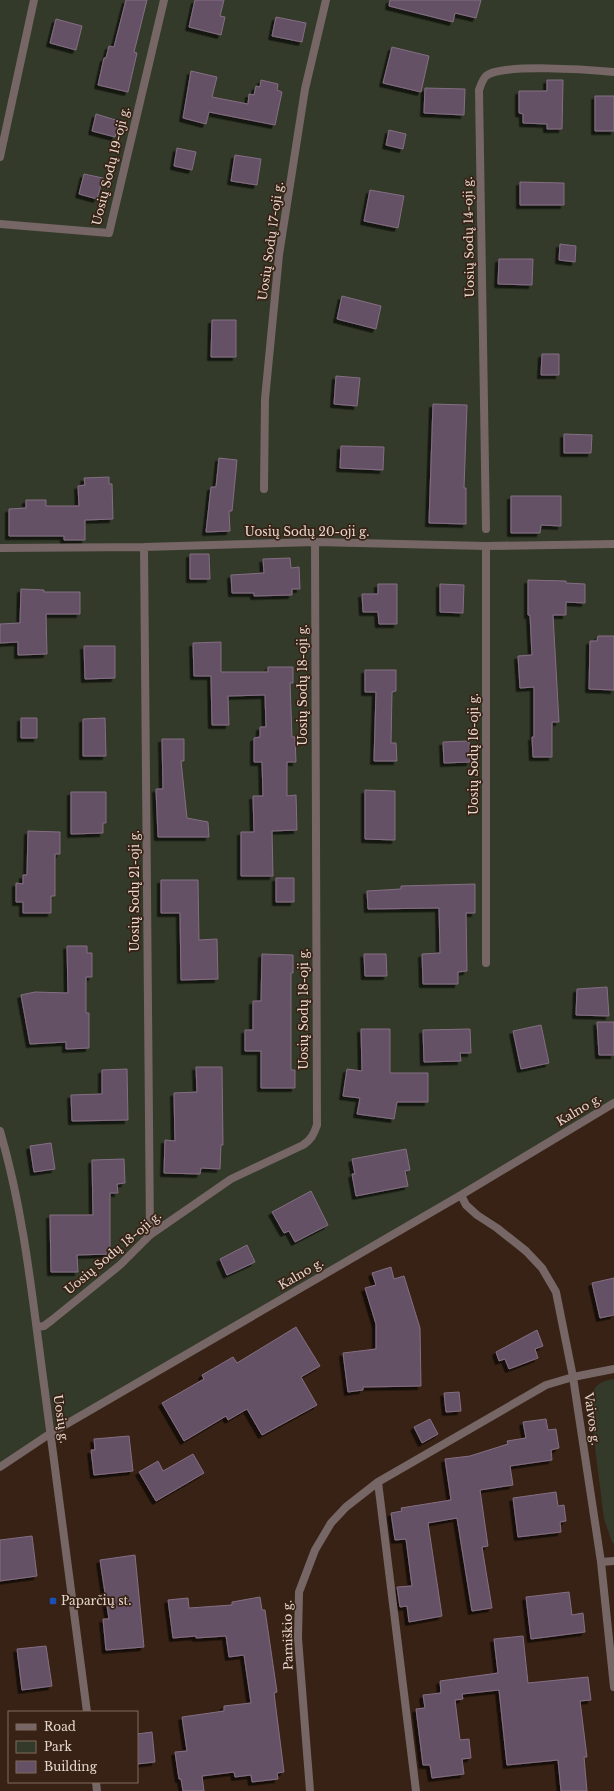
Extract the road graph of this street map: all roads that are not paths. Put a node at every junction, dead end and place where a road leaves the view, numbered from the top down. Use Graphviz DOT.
graph roads {
  1 [pos="34,0"];
  2 [pos="164,0"];
  3 [pos="326,0"];
  4 [pos="614,72"];
  5 [pos="3,125"];
  6 [pos="0,156"];
  7 [pos="0,224"];
  8 [pos="264,488"];
  9 [pos="486,529"];
  10 [pos="315,542"];
  11 [pos="614,544"];
  12 [pos="486,546"];
  13 [pos="144,547"];
  14 [pos="0,548"];
  15 [pos="486,963"];
  16 [pos="614,1103"];
  17 [pos="0,1131"];
  18 [pos="461,1196"];
  19 [pos="150,1235"];
  20 [pos="37,1327"];
  21 [pos="614,1369"];
  22 [pos="574,1376"];
  23 [pos="51,1433"];
  24 [pos="0,1467"];
  25 [pos="378,1482"];
  26 [pos="614,1561"];
  27 [pos="601,1562"];
  28 [pos="614,1687"];
  29 [pos="87,1711"];
  30 [pos="310,1791"];
  31 [pos="416,1791"];
  1 -- 5 [label="street"];
  2 -- 7 [label="street, Uosių Sodų 19-oji g."];
  3 -- 8 [label="street, Uosių Sodų 17-oji g."];
  4 -- 9 [label="street, Uosių Sodų 14-oji g."];
  5 -- 6 [label="street"];
  10 -- 12 [label="street, Uosių Sodų 20-oji g."];
  10 -- 13 [label="street, Uosių Sodų 20-oji g."];
  10 -- 19 [label="street, Uosių Sodų 18-oji g."];
  11 -- 12 [label="street, Uosių Sodų 20-oji g."];
  12 -- 15 [label="street, Uosių Sodų 16-oji g."];
  13 -- 14 [label="street, Uosių Sodų 20-oji g."];
  13 -- 19 [label="street, Uosių Sodų 21-oji g."];
  16 -- 18 [label="street, Kalno g."];
  17 -- 20 [label="street, Uosių g."];
  18 -- 22 [label="street, Vaivos g."];
  18 -- 23 [label="street, Kalno g."];
  19 -- 20 [label="street, Uosių Sodų 18-oji g."];
  20 -- 23 [label="street, Uosių g."];
  21 -- 22 [label="street, Pamiškio g."];
  22 -- 25 [label="street, Pamiškio g."];
  22 -- 27 [label="street, Vaivos g."];
  23 -- 24 [label="street, Kalno g."];
  23 -- 29 [label="street, Uosių g."];
  25 -- 30 [label="street, Pamiškio g."];
  25 -- 31 [label="street"];
  26 -- 27 [label="street"];
  27 -- 28 [label="street, Vaivos g."];
}
